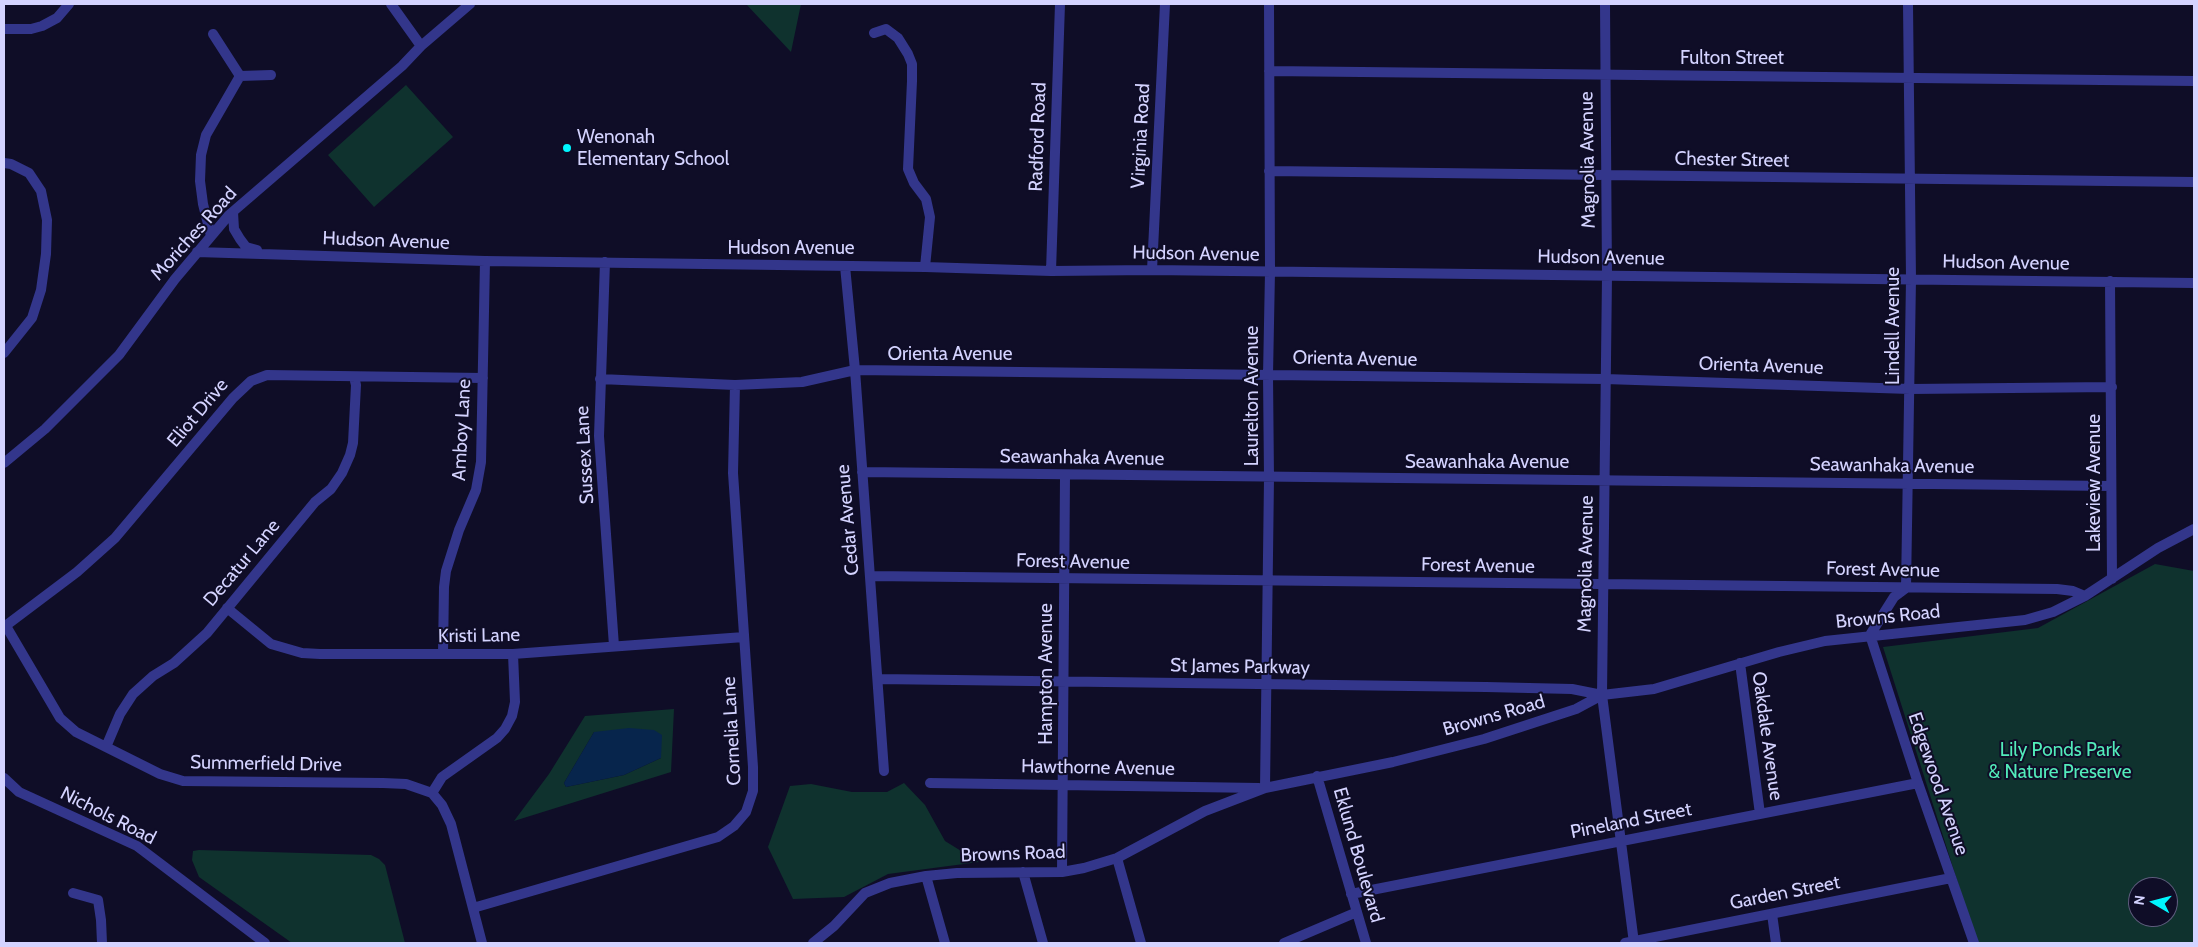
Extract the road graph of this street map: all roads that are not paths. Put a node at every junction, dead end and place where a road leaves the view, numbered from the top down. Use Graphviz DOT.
graph roads {
  1 [pos="69,4"];
  2 [pos="390,4"];
  3 [pos="470,4"];
  4 [pos="1060,4"];
  5 [pos="1165,4"];
  6 [pos="1269,4"];
  7 [pos="1605,4"];
  8 [pos="1908,4"];
  9 [pos="4,29"];
  10 [pos="874,33"];
  11 [pos="213,34"];
  12 [pos="421,46"];
  13 [pos="1269,71"];
  14 [pos="271,75"];
  15 [pos="1605,75"];
  16 [pos="240,76"];
  17 [pos="1908,77"];
  18 [pos="2194,81"];
  19 [pos="4,163"];
  20 [pos="1269,171"];
  21 [pos="1605,175"];
  22 [pos="1909,180"];
  23 [pos="2194,182"];
  24 [pos="233,212"];
  25 [pos="211,236"];
  26 [pos="197,252"];
  27 [pos="275,255"];
  28 [pos="484,261"];
  29 [pos="605,262"];
  30 [pos="845,266"];
  31 [pos="926,267"];
  32 [pos="1152,270"];
  33 [pos="1051,271"];
  34 [pos="1270,272"];
  35 [pos="1607,276"];
  36 [pos="1911,280"];
  37 [pos="2110,281"];
  38 [pos="2194,283"];
  39 [pos="4,353"];
  40 [pos="855,370"];
  41 [pos="1268,375"];
  42 [pos="354,377"];
  43 [pos="482,378"];
  44 [pos="600,379"];
  45 [pos="1605,379"];
  46 [pos="735,385"];
  47 [pos="2112,388"];
  48 [pos="1910,389"];
  49 [pos="4,463"];
  50 [pos="862,472"];
  51 [pos="1065,476"];
  52 [pos="1270,478"];
  53 [pos="1605,481"];
  54 [pos="1908,484"];
  55 [pos="2111,486"];
  56 [pos="2194,530"];
  57 [pos="870,576"];
  58 [pos="2112,579"];
  59 [pos="1063,580"];
  60 [pos="1268,581"];
  61 [pos="1603,585"];
  62 [pos="1906,588"];
  63 [pos="2085,596"];
  64 [pos="227,608"];
  65 [pos="5,627"];
  66 [pos="1870,635"];
  67 [pos="744,637"];
  68 [pos="614,646"];
  69 [pos="443,654"];
  70 [pos="513,654"];
  71 [pos="1740,663"];
  72 [pos="878,679"];
  73 [pos="1063,682"];
  74 [pos="1267,684"];
  75 [pos="1602,695"];
  76 [pos="106,747"];
  77 [pos="884,770"];
  78 [pos="1317,776"];
  79 [pos="4,778"];
  80 [pos="930,783"];
  81 [pos="1918,783"];
  82 [pos="1063,785"];
  83 [pos="1265,788"];
  84 [pos="432,793"];
  85 [pos="1760,814"];
  86 [pos="1621,841"];
  87 [pos="1117,858"];
  88 [pos="1023,872"];
  89 [pos="1062,872"];
  90 [pos="926,876"];
  91 [pos="1952,878"];
  92 [pos="72,893"];
  93 [pos="1351,894"];
  94 [pos="473,908"];
  95 [pos="1356,912"];
  96 [pos="1772,914"];
  97 [pos="102,943"];
  98 [pos="266,943"];
  99 [pos="482,943"];
  100 [pos="813,943"];
  101 [pos="945,943"];
  102 [pos="1043,943"];
  103 [pos="1141,943"];
  104 [pos="1284,943"];
  105 [pos="1366,943"];
  106 [pos="1631,943"];
  107 [pos="1776,943"];
  108 [pos="1974,943"];
  1 -- 9 [label="street"];
  2 -- 12 [label="street"];
  3 -- 12 [label="street, Moriches Road"];
  4 -- 33 [label="street, Radford Road"];
  5 -- 32 [label="street, Virginia Road"];
  6 -- 13 [label="street, Laurelton Avenue"];
  7 -- 15 [label="street, Magnolia Avenue"];
  8 -- 17 [label="street, Lindell Avenue"];
  10 -- 31 [label="street"];
  11 -- 16 [label="street"];
  12 -- 24 [label="street, Moriches Road"];
  13 -- 15 [label="street, Fulton Street"];
  13 -- 20 [label="street, Laurelton Avenue"];
  14 -- 16 [label="street"];
  15 -- 17 [label="street, Fulton Street"];
  15 -- 21 [label="street, Magnolia Avenue"];
  16 -- 25 [label="street"];
  17 -- 18 [label="street, Fulton Street"];
  17 -- 22 [label="street, Lindell Avenue"];
  19 -- 39 [label="street"];
  20 -- 21 [label="street, Chester Street"];
  20 -- 34 [label="street, Laurelton Avenue"];
  21 -- 22 [label="street, Chester Street"];
  21 -- 35 [label="street, Magnolia Avenue"];
  22 -- 23 [label="street, Chester Street"];
  22 -- 36 [label="street, Lindell Avenue"];
  24 -- 25 [label="street, Moriches Road"];
  24 -- 27 [label="street"];
  25 -- 26 [label="street, Moriches Road"];
  26 -- 27 [label="street, Hudson Avenue"];
  26 -- 49 [label="street, Moriches Road"];
  27 -- 28 [label="street, Hudson Avenue"];
  28 -- 29 [label="street, Hudson Avenue"];
  28 -- 43 [label="street, Amboy Lane"];
  29 -- 30 [label="street, Hudson Avenue"];
  29 -- 44 [label="street, Sussex Lane"];
  30 -- 31 [label="street, Hudson Avenue"];
  30 -- 40 [label="street, Cedar Avenue"];
  31 -- 33 [label="street, Hudson Avenue"];
  32 -- 33 [label="street, Hudson Avenue"];
  32 -- 34 [label="street, Hudson Avenue"];
  34 -- 35 [label="street, Hudson Avenue"];
  34 -- 41 [label="street, Laurelton Avenue"];
  35 -- 36 [label="street, Hudson Avenue"];
  35 -- 45 [label="street, Magnolia Avenue"];
  36 -- 37 [label="street, Hudson Avenue"];
  36 -- 48 [label="street, Lindell Avenue"];
  37 -- 38 [label="street, Hudson Avenue"];
  37 -- 47 [label="street, Lakeview Avenue"];
  40 -- 41 [label="street, Orienta Avenue"];
  40 -- 46 [label="street, Orienta Avenue"];
  40 -- 50 [label="street, Cedar Avenue"];
  41 -- 45 [label="street, Orienta Avenue"];
  41 -- 52 [label="street, Laurelton Avenue"];
  42 -- 43 [label="street, Eliot Drive"];
  42 -- 64 [label="street, Decatur Lane"];
  42 -- 65 [label="street, Eliot Drive"];
  43 -- 69 [label="street, Amboy Lane"];
  44 -- 46 [label="street, Orienta Avenue"];
  44 -- 68 [label="street, Sussex Lane"];
  45 -- 48 [label="street, Orienta Avenue"];
  45 -- 53 [label="street, Magnolia Avenue"];
  46 -- 67 [label="street, Cornelia Lane"];
  47 -- 48 [label="street, Orienta Avenue"];
  47 -- 55 [label="street, Lakeview Avenue"];
  48 -- 54 [label="street, Lindell Avenue"];
  50 -- 51 [label="street, Seawanhaka Avenue"];
  50 -- 57 [label="street, Cedar Avenue"];
  51 -- 52 [label="street, Seawanhaka Avenue"];
  51 -- 59 [label="street, Hampton Avenue"];
  52 -- 53 [label="street, Seawanhaka Avenue"];
  52 -- 60 [label="street, Laurelton Avenue"];
  53 -- 54 [label="street, Seawanhaka Avenue"];
  53 -- 61 [label="street, Magnolia Avenue"];
  54 -- 55 [label="street, Seawanhaka Avenue"];
  54 -- 62 [label="street, Lindell Avenue"];
  55 -- 58 [label="street, Lakeview Avenue"];
  56 -- 58 [label="street, Browns Road"];
  57 -- 59 [label="street, Forest Avenue"];
  57 -- 72 [label="street, Cedar Avenue"];
  58 -- 63 [label="street, Browns Road"];
  59 -- 60 [label="street, Forest Avenue"];
  59 -- 73 [label="street, Hampton Avenue"];
  60 -- 61 [label="street, Forest Avenue"];
  60 -- 74 [label="street, Laurelton Avenue"];
  61 -- 62 [label="street, Forest Avenue"];
  61 -- 75 [label="street, Magnolia Avenue"];
  62 -- 63 [label="street, Forest Avenue"];
  62 -- 66 [label="street"];
  63 -- 66 [label="street, Browns Road"];
  64 -- 69 [label="street, Kristi Lane"];
  64 -- 76 [label="street, Decatur Lane"];
  65 -- 76 [label="street, Summerfield Drive"];
  66 -- 71 [label="street, Browns Road"];
  66 -- 81 [label="street, Edgewood Avenue"];
  67 -- 68 [label="street, Kristi Lane"];
  67 -- 94 [label="street, Cornelia Lane"];
  68 -- 70 [label="street, Kristi Lane"];
  69 -- 70 [label="street, Kristi Lane"];
  70 -- 84 [label="street"];
  71 -- 75 [label="street, Browns Road"];
  71 -- 85 [label="street, Oakdale Avenue"];
  72 -- 73 [label="street, St James Parkway"];
  72 -- 77 [label="street, Cedar Avenue"];
  73 -- 74 [label="street, St James Parkway"];
  73 -- 82 [label="street, Hampton Avenue"];
  74 -- 75 [label="street, St James Parkway"];
  74 -- 83 [label="street, Laurelton Avenue"];
  75 -- 78 [label="street, Browns Road"];
  75 -- 86 [label="street, Magnolia Avenue"];
  76 -- 84 [label="street, Summerfield Drive"];
  78 -- 83 [label="street, Browns Road"];
  78 -- 93 [label="street, Eklund Boulevard"];
  79 -- 98 [label="street, Nichols Road"];
  80 -- 82 [label="street, Hawthorne Avenue"];
  81 -- 85 [label="street, Pineland Street"];
  81 -- 91 [label="street, Edgewood Avenue"];
  82 -- 83 [label="street, Hawthorne Avenue"];
  82 -- 89 [label="street, Hampton Avenue"];
  83 -- 87 [label="street, Browns Road"];
  84 -- 94 [label="street"];
  85 -- 86 [label="street, Pineland Street"];
  86 -- 93 [label="street, Pineland Street"];
  86 -- 106 [label="street, Magnolia Avenue"];
  87 -- 89 [label="street, Browns Road"];
  87 -- 103 [label="street"];
  88 -- 89 [label="street, Browns Road"];
  88 -- 90 [label="street, Browns Road"];
  88 -- 102 [label="street"];
  90 -- 100 [label="street, Browns Road"];
  90 -- 101 [label="street"];
  91 -- 96 [label="street, Garden Street"];
  91 -- 108 [label="street, Edgewood Avenue"];
  92 -- 97 [label="street"];
  93 -- 95 [label="street, Eklund Boulevard"];
  94 -- 99 [label="street"];
  95 -- 104 [label="street"];
  95 -- 105 [label="street, Eklund Boulevard"];
  96 -- 106 [label="street, Garden Street"];
  96 -- 107 [label="street"];
}
